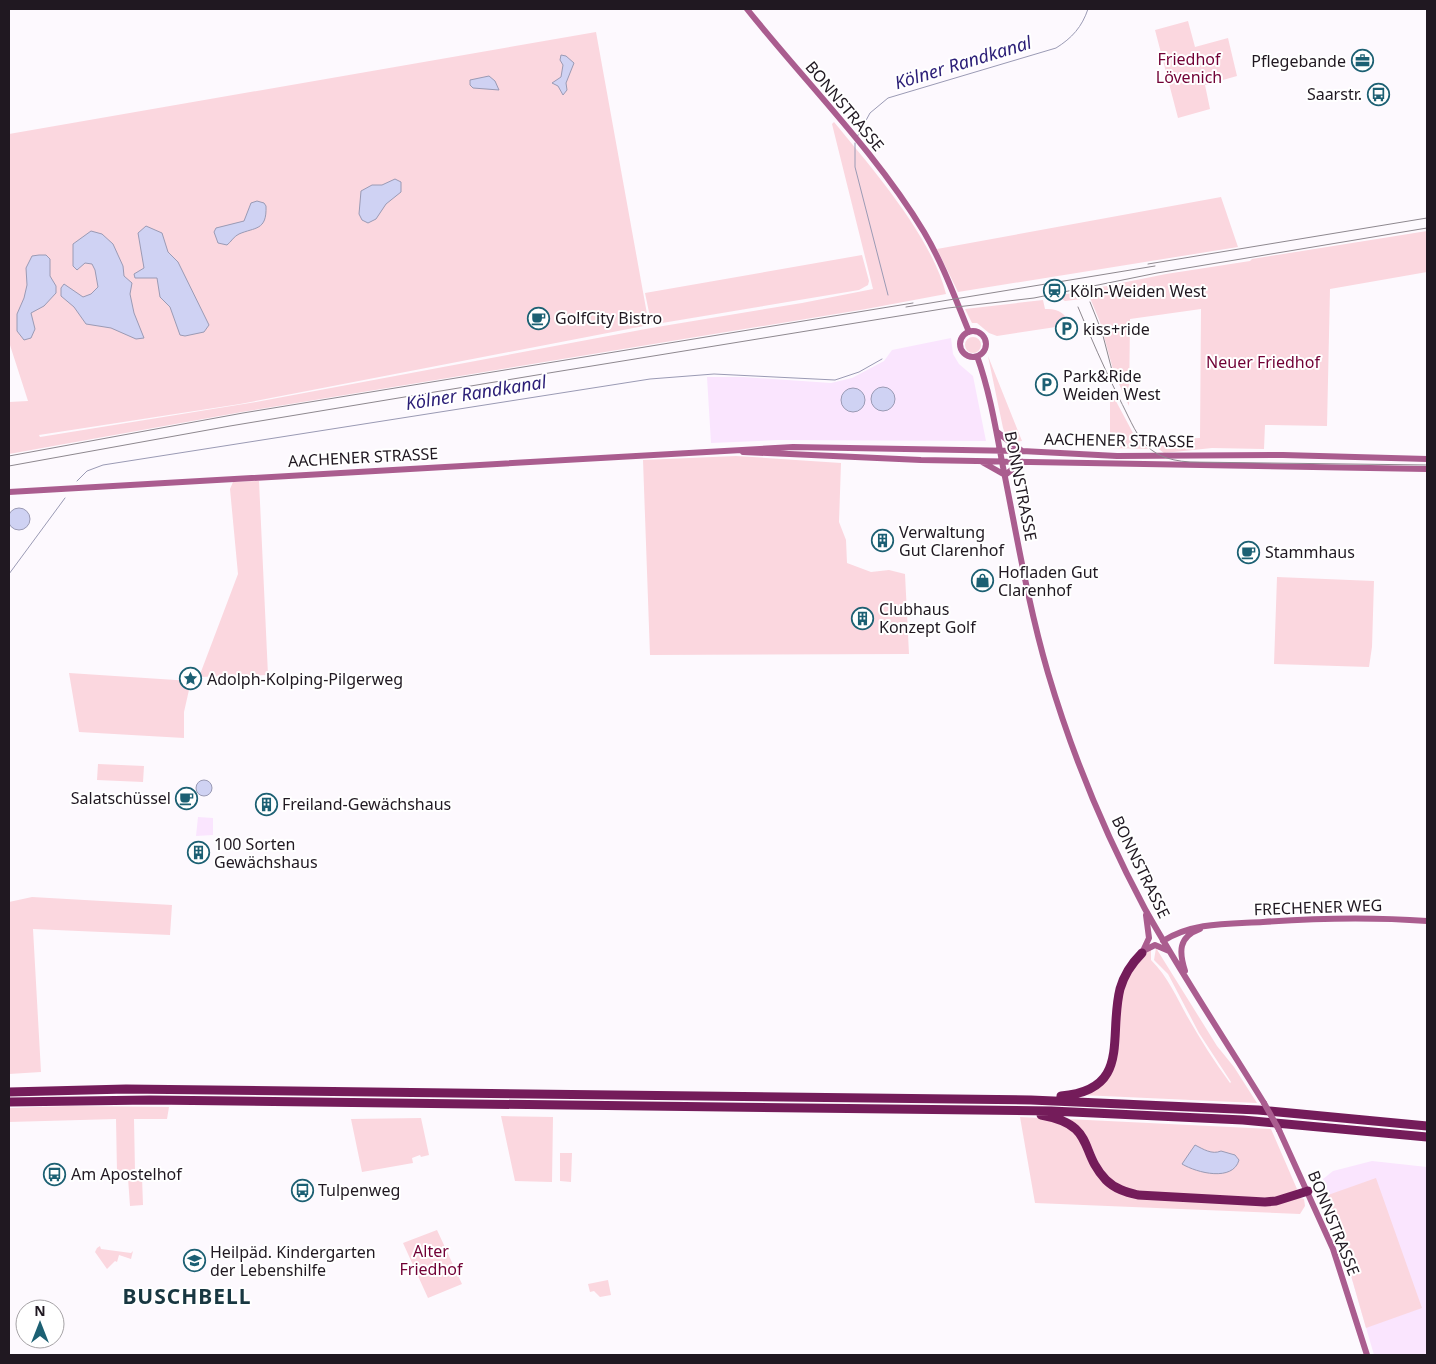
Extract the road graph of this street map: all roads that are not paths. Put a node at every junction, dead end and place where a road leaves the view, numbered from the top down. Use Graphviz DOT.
graph roads {
  1 [pos="747,9"];
  2 [pos="969,332"];
  3 [pos="977,356"];
  4 [pos="997,432"];
  5 [pos="720,451"];
  6 [pos="1000,451"];
  7 [pos="1022,451"];
  8 [pos="1288,455"];
  9 [pos="1410,458"];
  10 [pos="1427,459"];
  11 [pos="980,461"];
  12 [pos="1002,462"];
  13 [pos="1022,462"];
  14 [pos="1277,466"];
  15 [pos="1416,468"];
  16 [pos="1427,469"];
  17 [pos="1005,475"];
  18 [pos="9,492"];
  19 [pos="1145,909"];
  20 [pos="1427,921"];
  21 [pos="1210,925"];
  22 [pos="1163,940"];
  23 [pos="1142,952"];
  24 [pos="1171,952"];
  25 [pos="1187,980"];
  26 [pos="9,1092"];
  27 [pos="1031,1100"];
  28 [pos="9,1102"];
  29 [pos="1018,1111"];
  30 [pos="1427,1126"];
  31 [pos="1427,1136"];
  32 [pos="1308,1191"];
  33 [pos="1367,1355"];
  1 -- 2 [label="main road, BONNSTRASSE"];
  2 -- 3 [label="main road"];
  2 -- 3 [label="main road"];
  3 -- 4 [label="main road, BONNSTRASSE"];
  4 -- 6 [label="main road, BONNSTRASSE"];
  4 -- 7 [label="main road"];
  5 -- 6 [label="main road, AACHENER STRASSE"];
  5 -- 11 [label="main road, AACHENER STRASSE"];
  5 -- 18 [label="main road, AACHENER STRASSE"];
  6 -- 7 [label="main road, AACHENER STRASSE"];
  6 -- 12 [label="main road, BONNSTRASSE"];
  7 -- 8 [label="main road, AACHENER STRASSE"];
  8 -- 9 [label="main road, AACHENER STRASSE"];
  8 -- 14 [label="main road"];
  9 -- 10 [label="main road, AACHENER STRASSE"];
  9 -- 15 [label="main road"];
  10 -- 15 [label="main road"];
  11 -- 12 [label="main road, AACHENER STRASSE"];
  11 -- 17 [label="main road"];
  12 -- 13 [label="main road, AACHENER STRASSE"];
  12 -- 17 [label="main road, BONNSTRASSE"];
  13 -- 14 [label="main road, AACHENER STRASSE"];
  13 -- 17 [label="main road"];
  14 -- 15 [label="main road, AACHENER STRASSE"];
  15 -- 16 [label="main road, AACHENER STRASSE"];
  17 -- 19 [label="main road, BONNSTRASSE"];
  19 -- 22 [label="main road, BONNSTRASSE"];
  19 -- 23 [label="main road"];
  20 -- 21 [label="main road, FRECHENER WEG"];
  21 -- 22 [label="main road, FRECHENER WEG"];
  21 -- 25 [label="main road, FRECHENER WEG"];
  22 -- 24 [label="main road, BONNSTRASSE"];
  23 -- 24 [label="main road"];
  23 -- 27 [label="highway"];
  24 -- 25 [label="main road, BONNSTRASSE"];
  25 -- 32 [label="main road, BONNSTRASSE, bridge"];
  26 -- 27 [label="highway"];
  27 -- 30 [label="highway"];
  28 -- 29 [label="highway"];
  29 -- 31 [label="highway"];
  29 -- 32 [label="highway"];
  32 -- 33 [label="main road, BONNSTRASSE"];
}
